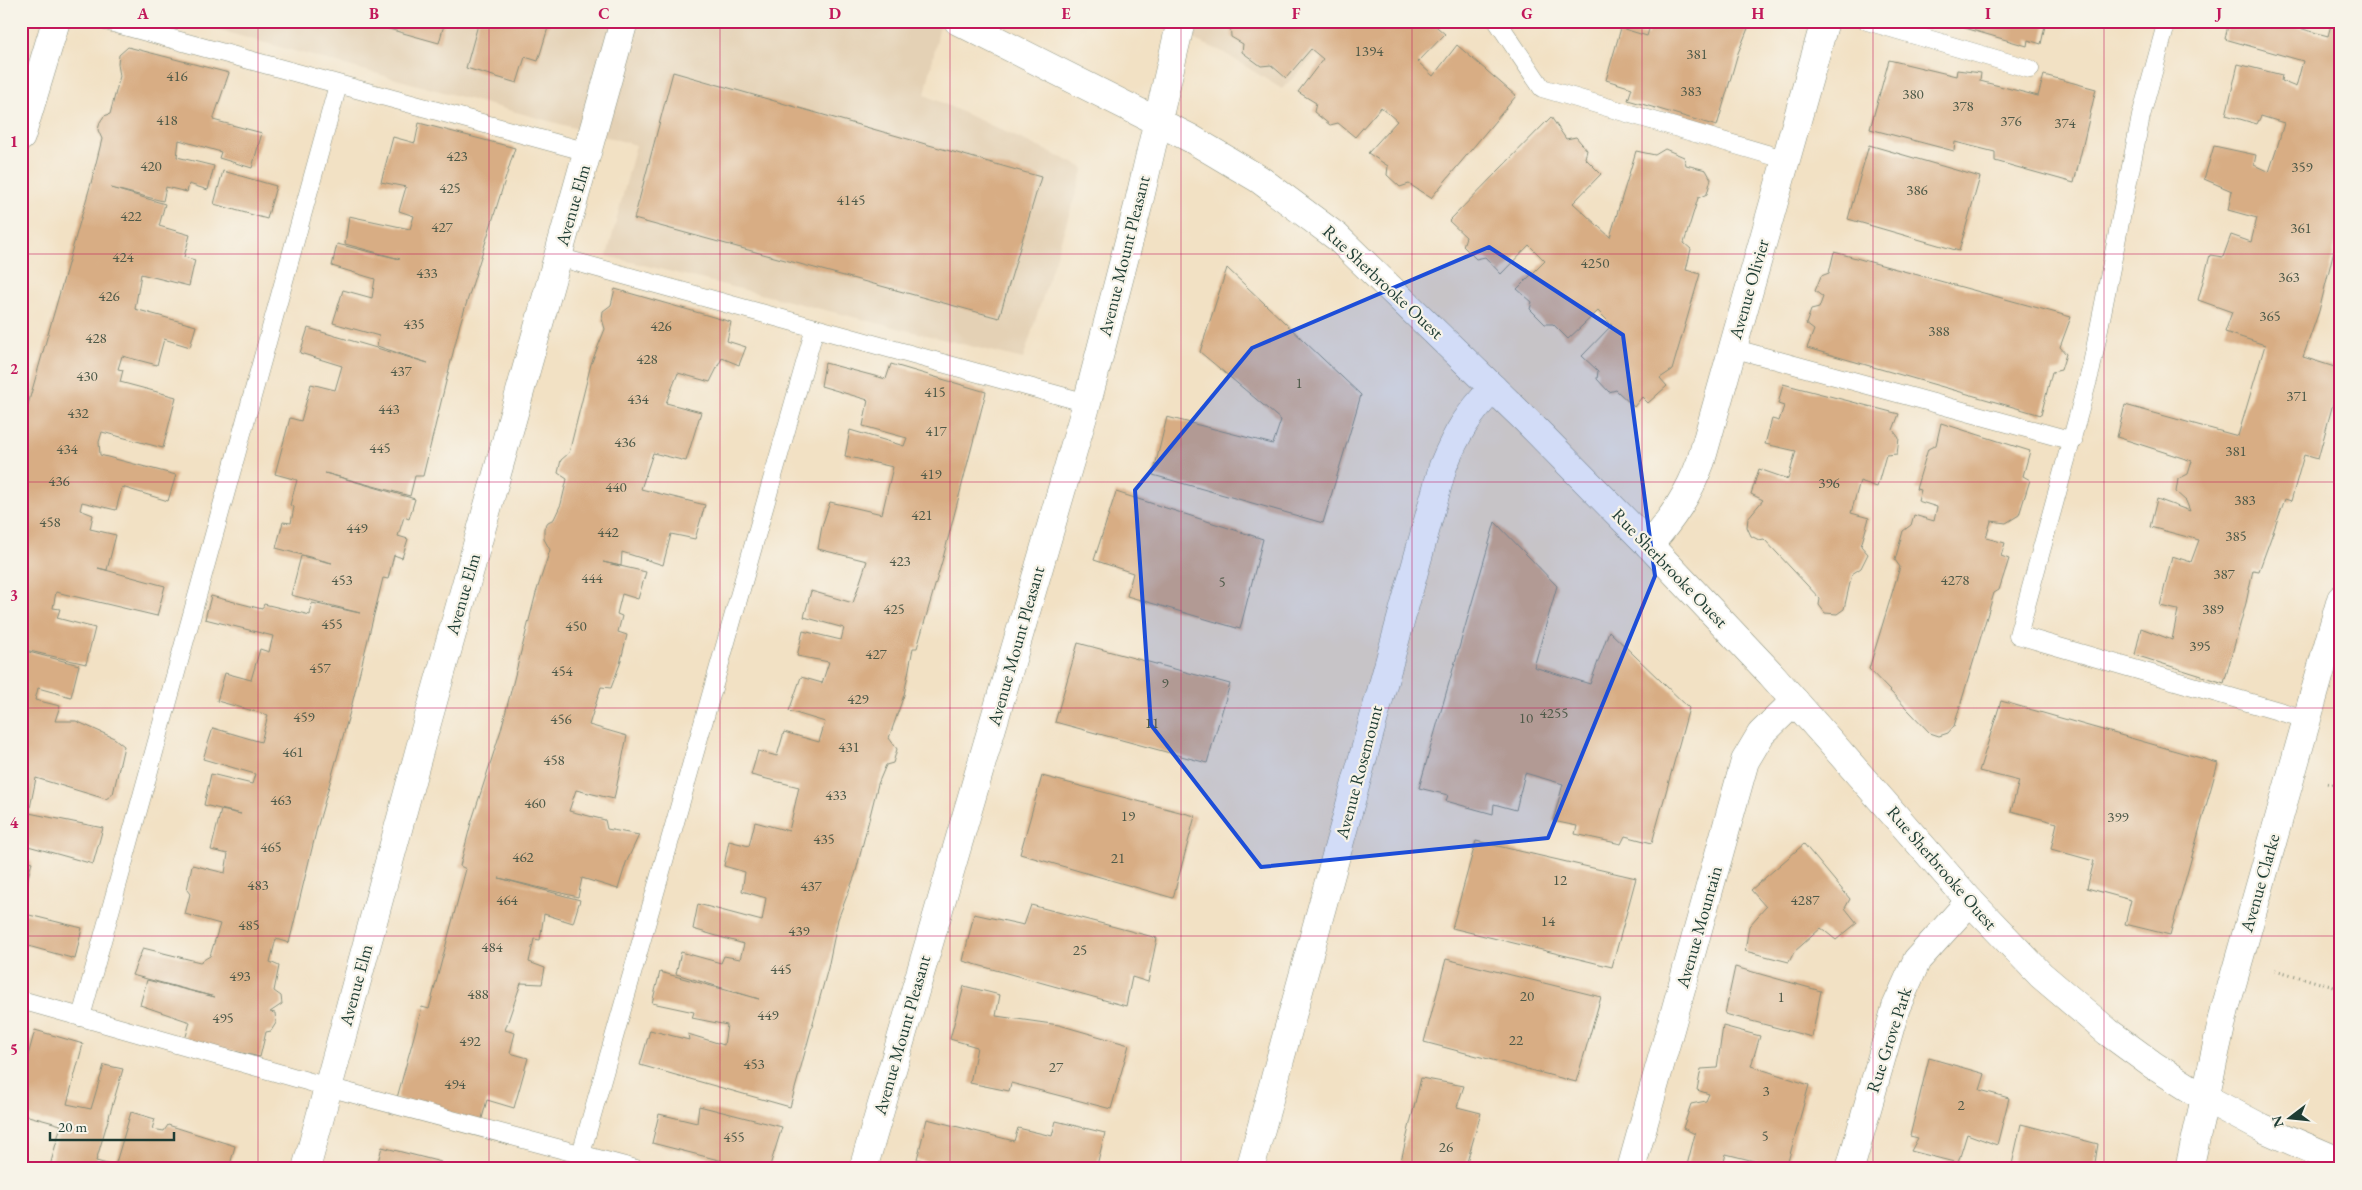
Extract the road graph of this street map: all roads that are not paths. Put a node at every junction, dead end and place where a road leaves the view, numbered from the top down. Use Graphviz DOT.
graph roads {
  1 [pos="56,21"];
  2 [pos="106,21"];
  3 [pos="624,21"];
  4 [pos="958,21"];
  5 [pos="1181,21"];
  6 [pos="1497,21"];
  7 [pos="1825,21"];
  8 [pos="1867,21"];
  9 [pos="2166,21"];
  10 [pos="2030,69"];
  11 [pos="338,85"];
  12 [pos="1157,121"];
  13 [pos="21,137"];
  14 [pos="588,152"];
  15 [pos="1787,160"];
  16 [pos="558,256"];
  17 [pos="815,328"];
  18 [pos="1732,348"];
  19 [pos="1493,388"];
  20 [pos="1087,402"];
  21 [pos="2072,441"];
  22 [pos="1649,545"];
  23 [pos="2341,600"];
  24 [pos="1795,700"];
  25 [pos="2306,719"];
  26 [pos="1970,901"];
  27 [pos="21,1000"];
  28 [pos="81,1016"];
  29 [pos="328,1087"];
  30 [pos="2205,1098"];
  31 [pos="581,1154"];
  32 [pos="2341,1162"];
  33 [pos="306,1169"];
  34 [pos="636,1169"];
  35 [pos="863,1169"];
  36 [pos="1250,1169"];
  37 [pos="1631,1169"];
  38 [pos="1850,1169"];
  39 [pos="2189,1169"];
  1 -- 13 [label="street"];
  2 -- 11 [label="lane"];
  3 -- 14 [label="street, Avenue Elm"];
  4 -- 12 [label="street, Rue Sherbrooke Ouest"];
  5 -- 12 [label="street, Avenue Mount Pleasant"];
  6 -- 15 [label="lane"];
  7 -- 15 [label="street, Avenue Olivier"];
  8 -- 10 [label="lane"];
  9 -- 21 [label="lane"];
  11 -- 14 [label="lane"];
  11 -- 28 [label="lane"];
  12 -- 19 [label="street, Rue Sherbrooke Ouest"];
  12 -- 20 [label="street, Avenue Mount Pleasant"];
  14 -- 16 [label="street, Avenue Elm"];
  15 -- 18 [label="street, Avenue Olivier"];
  16 -- 17 [label="lane"];
  16 -- 29 [label="street, Avenue Elm"];
  17 -- 20 [label="lane"];
  17 -- 31 [label="lane"];
  18 -- 21 [label="lane"];
  18 -- 22 [label="street, Avenue Olivier"];
  19 -- 22 [label="street, Rue Sherbrooke Ouest"];
  19 -- 36 [label="street, Avenue Rosemount"];
  20 -- 35 [label="street, Avenue Mount Pleasant"];
  21 -- 25 [label="lane"];
  22 -- 24 [label="street, Rue Sherbrooke Ouest"];
  23 -- 25 [label="street, Avenue Clarke"];
  24 -- 26 [label="street, Rue Sherbrooke Ouest"];
  24 -- 37 [label="street, Avenue Mountain"];
  25 -- 30 [label="street, Avenue Clarke"];
  26 -- 30 [label="street, Rue Sherbrooke Ouest"];
  26 -- 38 [label="street, Rue Grove Park"];
  27 -- 28 [label="lane"];
  28 -- 29 [label="lane"];
  29 -- 31 [label="lane"];
  29 -- 33 [label="street, Avenue Elm"];
  30 -- 32 [label="street, Rue Sherbrooke Ouest"];
  30 -- 39 [label="street, Avenue Clarke"];
  31 -- 34 [label="lane"];
}
